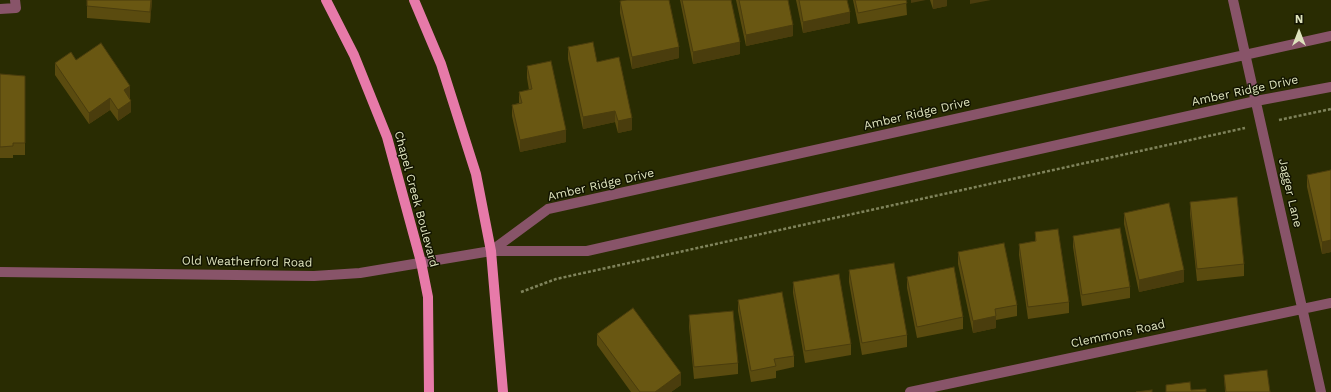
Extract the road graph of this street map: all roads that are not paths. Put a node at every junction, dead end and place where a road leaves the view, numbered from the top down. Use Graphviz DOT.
graph roads {
  1 [pos="326,0"];
  2 [pos="414,0"];
  3 [pos="1233,0"];
  4 [pos="15,4"];
  5 [pos="0,9"];
  6 [pos="1331,36"];
  7 [pos="1246,53"];
  8 [pos="1331,87"];
  9 [pos="1256,101"];
  10 [pos="491,251"];
  11 [pos="421,262"];
  12 [pos="0,272"];
  13 [pos="1331,303"];
  14 [pos="1303,308"];
  15 [pos="429,392"];
  16 [pos="503,392"];
  17 [pos="910,392"];
  18 [pos="1321,392"];
  1 -- 11 [label="main road, Chapel Creek Boulevard"];
  2 -- 10 [label="main road"];
  3 -- 7 [label="street, Jagger Lane"];
  4 -- 5 [label="street"];
  6 -- 7 [label="street, Amber Ridge Drive"];
  7 -- 9 [label="street, Jagger Lane"];
  7 -- 10 [label="street, Amber Ridge Drive"];
  8 -- 9 [label="street, Amber Ridge Drive"];
  9 -- 10 [label="street, Amber Ridge Drive"];
  9 -- 14 [label="street, Jagger Lane"];
  10 -- 11 [label="street, Old Weatherford Road"];
  10 -- 16 [label="main road"];
  11 -- 12 [label="street, Old Weatherford Road"];
  11 -- 15 [label="main road, Chapel Creek Boulevard"];
  13 -- 14 [label="street, Clemmons Road"];
  14 -- 17 [label="street, Clemmons Road"];
  14 -- 18 [label="street, Jagger Lane"];
}
